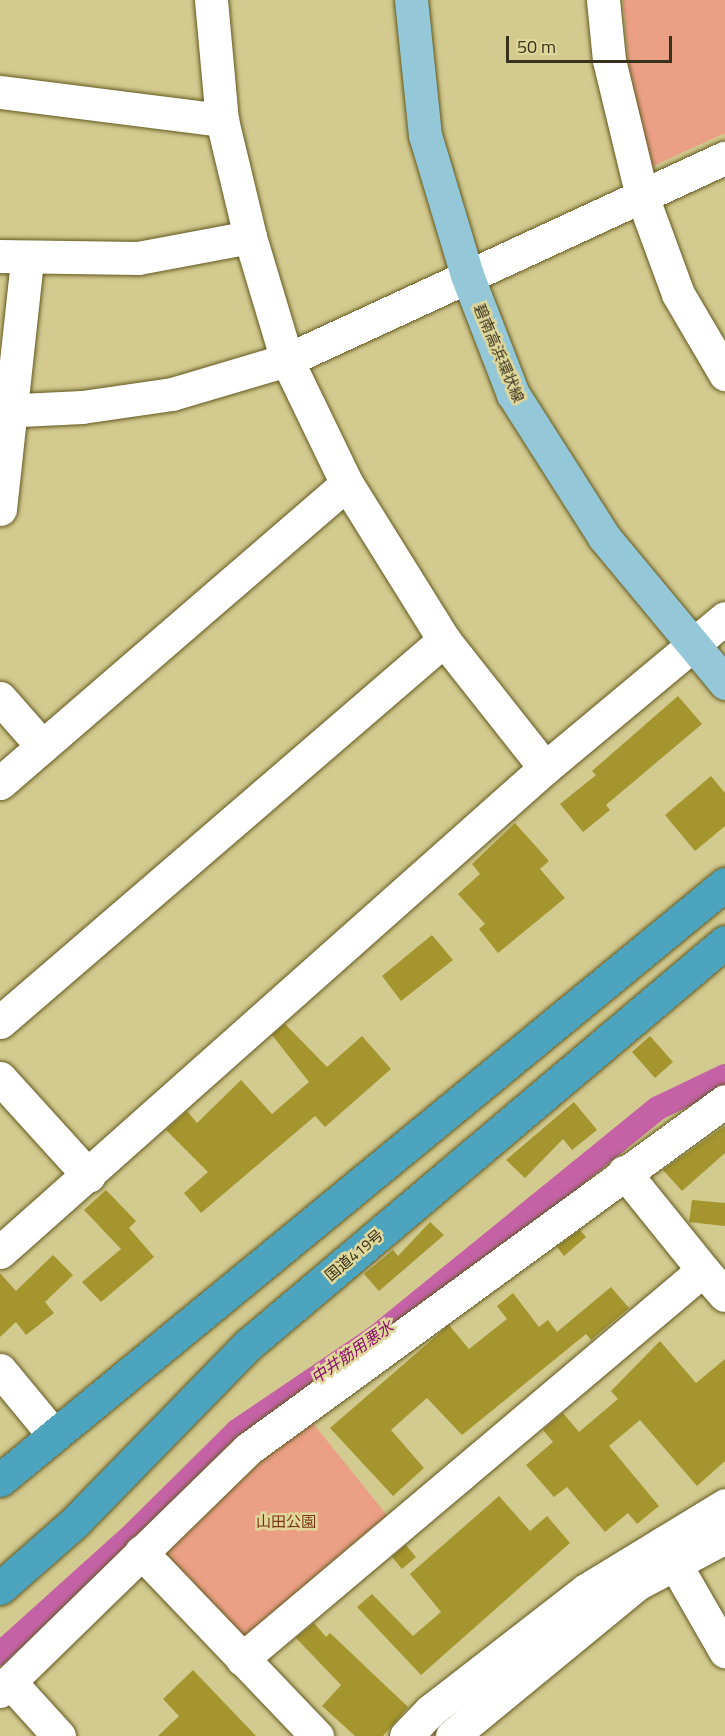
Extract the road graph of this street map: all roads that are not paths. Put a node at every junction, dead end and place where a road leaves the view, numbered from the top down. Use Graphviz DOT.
graph roads {
  1 [pos="211,0"];
  2 [pos="411,0"];
  3 [pos="603,0"];
  4 [pos="0,92"];
  5 [pos="222,120"];
  6 [pos="725,158"];
  7 [pos="642,196"];
  8 [pos="250,237"];
  9 [pos="13,257"];
  10 [pos="467,275"];
  11 [pos="287,360"];
  12 [pos="725,374"];
  13 [pos="6,411"];
  14 [pos="348,484"];
  15 [pos="0,509"];
  16 [pos="725,618"];
  17 [pos="444,640"];
  18 [pos="694,645"];
  19 [pos="725,683"];
  20 [pos="0,698"];
  21 [pos="42,746"];
  22 [pos="545,768"];
  23 [pos="0,783"];
  24 [pos="725,884"];
  25 [pos="725,942"];
  26 [pos="0,1022"];
  27 [pos="0,1078"];
  28 [pos="725,1101"];
  29 [pos="624,1172"];
  30 [pos="89,1176"];
  31 [pos="0,1252"];
  32 [pos="703,1270"];
  33 [pos="725,1295"];
  34 [pos="0,1370"];
  35 [pos="53,1434"];
  36 [pos="0,1480"];
  37 [pos="725,1505"];
  38 [pos="725,1537"];
  39 [pos="141,1552"];
  40 [pos="668,1552"];
  41 [pos="0,1588"];
  42 [pos="725,1651"];
  43 [pos="242,1659"];
  44 [pos="5,1687"];
  45 [pos="59,1736"];
  46 [pos="317,1736"];
  47 [pos="406,1736"];
  48 [pos="452,1736"];
  1 -- 5 [label="street"];
  2 -- 10 [label="main road, 碧南高浜環状線"];
  3 -- 7 [label="street"];
  4 -- 5 [label="street"];
  5 -- 8 [label="street"];
  6 -- 7 [label="street"];
  7 -- 10 [label="street"];
  7 -- 12 [label="street"];
  8 -- 9 [label="street"];
  8 -- 11 [label="street"];
  9 -- 13 [label="street"];
  10 -- 11 [label="street"];
  10 -- 18 [label="main road, 碧南高浜環状線"];
  11 -- 13 [label="street"];
  11 -- 14 [label="street"];
  13 -- 15 [label="street"];
  14 -- 17 [label="street"];
  14 -- 21 [label="street"];
  16 -- 18 [label="street"];
  17 -- 22 [label="street"];
  17 -- 26 [label="street"];
  18 -- 19 [label="main road, 碧南高浜環状線"];
  18 -- 22 [label="street"];
  20 -- 21 [label="street"];
  21 -- 23 [label="street"];
  22 -- 30 [label="street"];
  24 -- 35 [label="highway"];
  25 -- 41 [label="highway, 国道419号"];
  27 -- 30 [label="street"];
  28 -- 29 [label="street"];
  29 -- 32 [label="street"];
  29 -- 39 [label="street"];
  30 -- 31 [label="street"];
  32 -- 33 [label="street"];
  32 -- 43 [label="street"];
  34 -- 35 [label="street"];
  35 -- 36 [label="highway"];
  37 -- 40 [label="street"];
  38 -- 40 [label="street"];
  39 -- 43 [label="street"];
  39 -- 44 [label="street"];
  40 -- 42 [label="street"];
  40 -- 47 [label="street"];
  40 -- 48 [label="street"];
  43 -- 46 [label="street"];
  44 -- 45 [label="street"];
}
